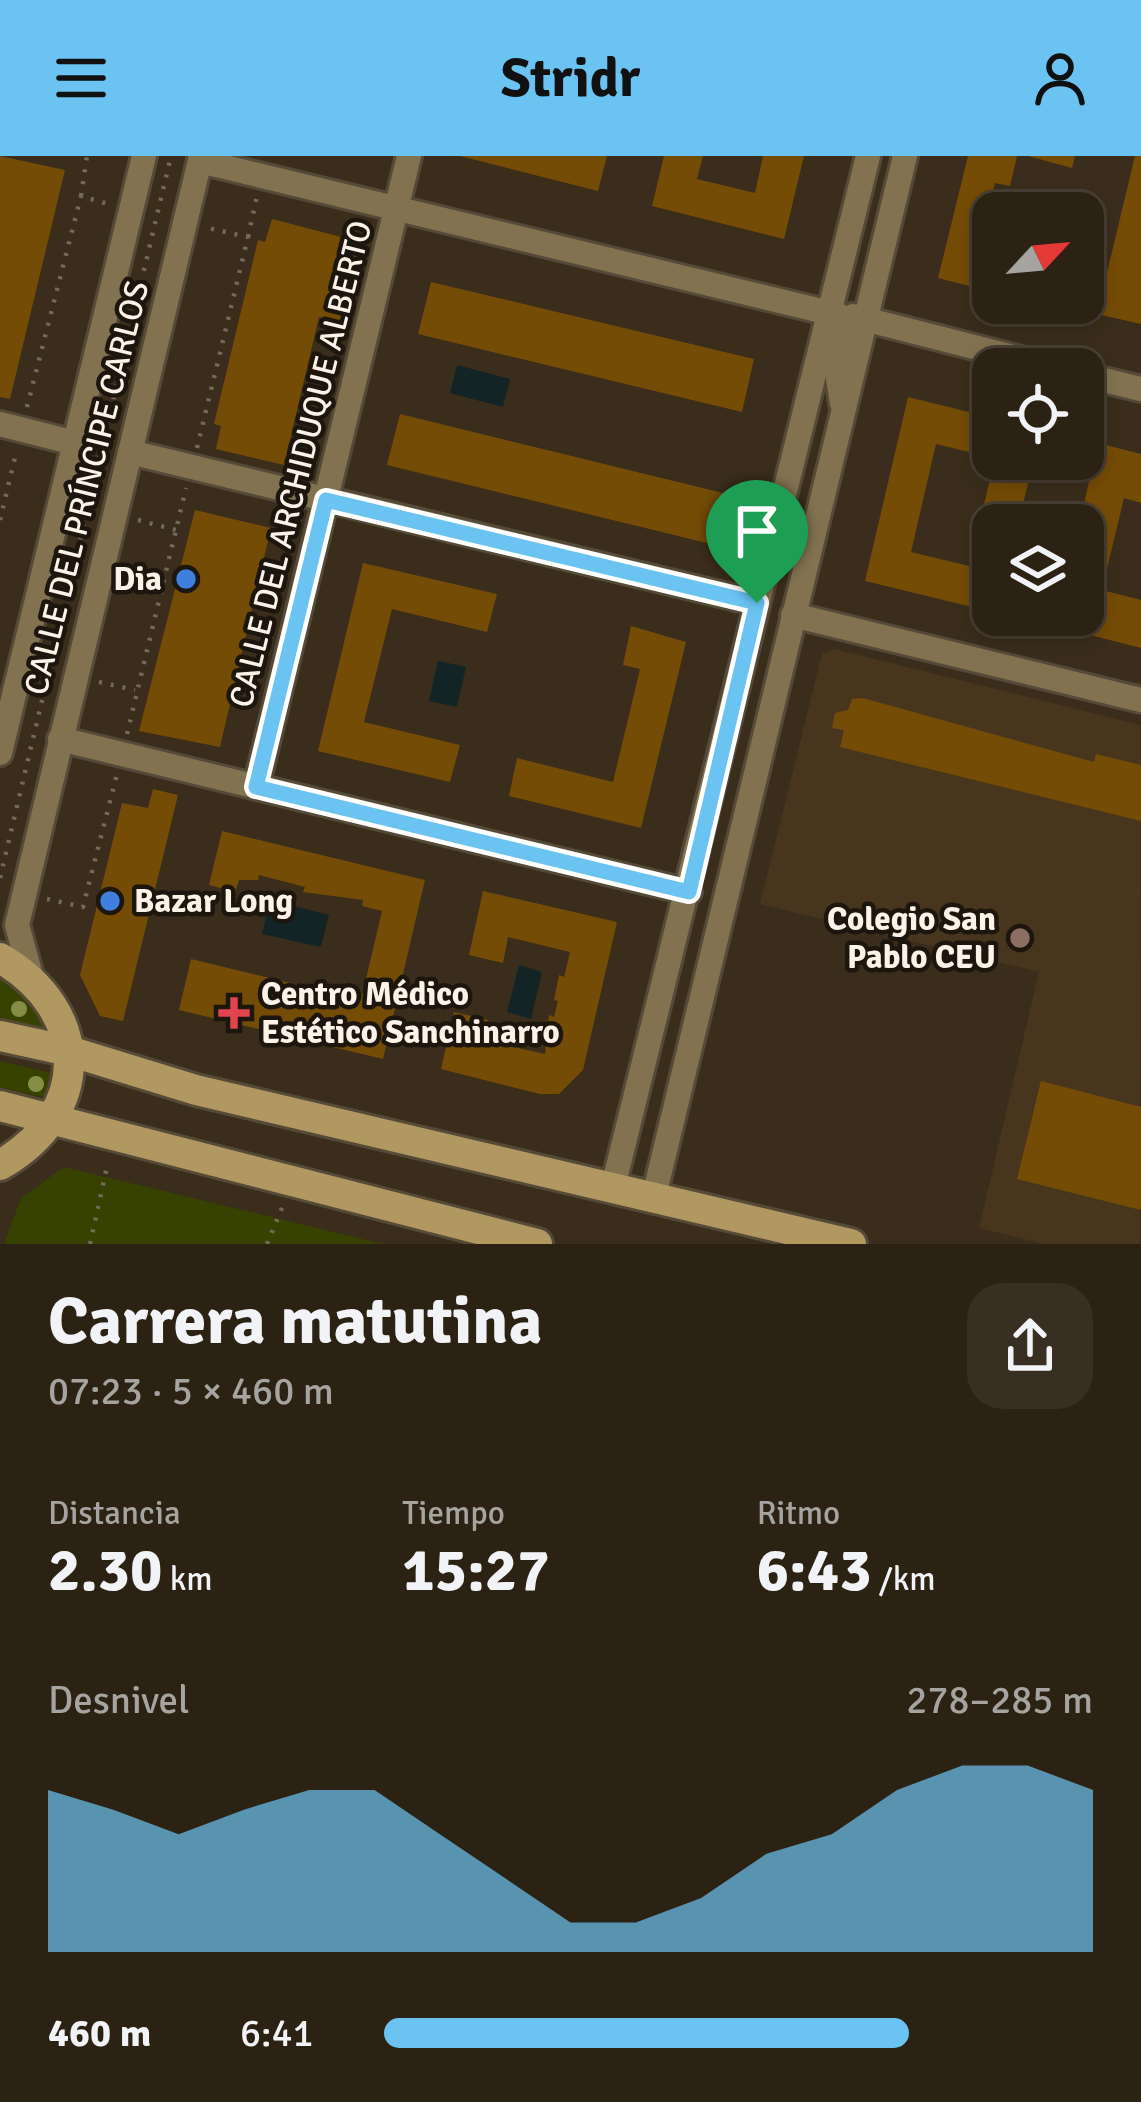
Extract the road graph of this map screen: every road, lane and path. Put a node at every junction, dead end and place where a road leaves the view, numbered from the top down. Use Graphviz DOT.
graph roads {
  1 [pos="87,156"];
  2 [pos="144,156"];
  3 [pos="171,156"];
  4 [pos="410,156"];
  5 [pos="868,156"];
  6 [pos="905,156"];
  7 [pos="200,159"];
  8 [pos="81,196"];
  9 [pos="126,209"];
  10 [pos="397,210"];
  11 [pos="185,223"];
  12 [pos="850,232"];
  13 [pos="831,313"];
  14 [pos="866,321"];
  15 [pos="975,348"];
  16 [pos="1104,380"];
  17 [pos="1141,389"];
  18 [pos="844,409"];
  19 [pos="14,427"];
  20 [pos="75,443"];
  21 [pos="130,452"];
  22 [pos="191,467"];
  23 [pos="326,500"];
  24 [pos="115,514"];
  25 [pos="0,520"];
  26 [pos="176,530"];
  27 [pos="757,603"];
  28 [pos="793,615"];
  29 [pos="49,670"];
  30 [pos="68,675"];
  31 [pos="82,678"];
  32 [pos="137,691"];
  33 [pos="1141,700"];
  34 [pos="3,727"];
  35 [pos="60,739"];
  36 [pos="0,753"];
  37 [pos="122,754"];
  38 [pos="256,787"];
  39 [pos="0,878"];
  40 [pos="689,892"];
  41 [pos="24,894"];
  42 [pos="0,958"];
  43 [pos="31,976"];
  44 [pos="0,1036"];
  45 [pos="69,1051"];
  46 [pos="0,1106"];
  47 [pos="55,1118"];
  48 [pos="108,1162"];
  49 [pos="0,1165"];
  50 [pos="292,1181"];
  51 [pos="613,1187"];
  52 [pos="654,1196"];
  53 [pos="90,1244"];
  54 [pos="267,1244"];
  55 [pos="537,1244"];
  56 [pos="851,1244"];
  1 -- 8 [label="path"];
  2 -- 20 [label="street, CALLE DEL PRÍNCIPE CARLOS"];
  3 -- 29 [label="path"];
  4 -- 10 [label="street, CALLE DEL ARCHIDUQUE ALBERTO"];
  5 -- 12 [label="street"];
  6 -- 14 [label="street"];
  7 -- 10 [label="street"];
  7 -- 11 [label="street, CALLE DEL PRÍNCIPE CARLOS"];
  8 -- 9 [label="path"];
  8 -- 19 [label="path"];
  10 -- 13 [label="street"];
  10 -- 23 [label="street, CALLE DEL ARCHIDUQUE ALBERTO"];
  11 -- 21 [label="street, CALLE DEL PRÍNCIPE CARLOS"];
  11 -- 22 [label="path"];
  12 -- 13 [label="street"];
  12 -- 14 [label="street"];
  13 -- 18 [label="street"];
  13 -- 27 [label="street"];
  14 -- 15 [label="street"];
  14 -- 18 [label="street"];
  16 -- 17 [label="street"];
  18 -- 28 [label="street"];
  19 -- 20 [label="street"];
  19 -- 25 [label="path"];
  20 -- 34 [label="street, CALLE DEL PRÍNCIPE CARLOS"];
  21 -- 22 [label="street"];
  21 -- 24 [label="street, CALLE DEL PRÍNCIPE CARLOS"];
  22 -- 23 [label="street"];
  22 -- 26 [label="path"];
  23 -- 27 [label="street"];
  23 -- 38 [label="street, CALLE DEL ARCHIDUQUE ALBERTO"];
  24 -- 26 [label="path"];
  24 -- 35 [label="street, CALLE DEL PRÍNCIPE CARLOS"];
  26 -- 32 [label="path"];
  27 -- 40 [label="street"];
  28 -- 33 [label="street"];
  28 -- 52 [label="street"];
  29 -- 30 [label="path"];
  29 -- 39 [label="path"];
  31 -- 32 [label="path"];
  32 -- 37 [label="path"];
  34 -- 36 [label="street, CALLE DEL PRÍNCIPE CARLOS"];
  35 -- 37 [label="street"];
  35 -- 41 [label="street, CALLE DEL PRÍNCIPE CARLOS"];
  37 -- 38 [label="street"];
  37 -- 41 [label="path"];
  38 -- 40 [label="street"];
  40 -- 51 [label="street"];
  41 -- 43 [label="street, CALLE DEL PRÍNCIPE CARLOS"];
  42 -- 43 [label="street"];
  43 -- 45 [label="street"];
  44 -- 45 [label="street"];
  45 -- 47 [label="street"];
  45 -- 51 [label="street"];
  46 -- 47 [label="street"];
  47 -- 49 [label="street"];
  47 -- 50 [label="street"];
  48 -- 53 [label="path"];
  50 -- 54 [label="path"];
  50 -- 55 [label="street"];
  51 -- 52 [label="street"];
  52 -- 56 [label="street"];
}
